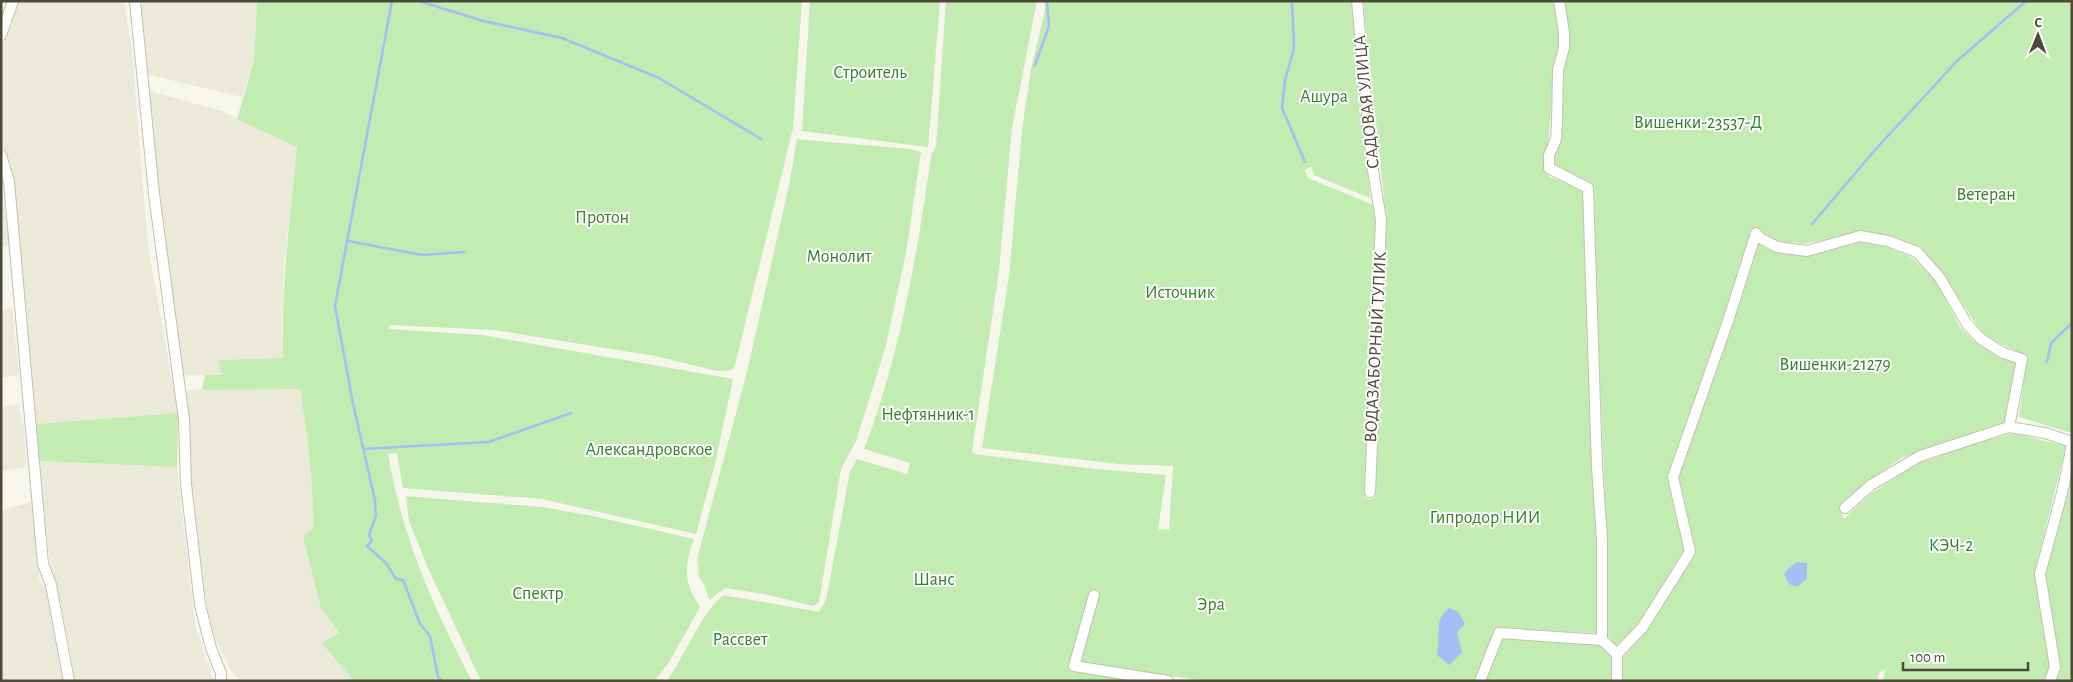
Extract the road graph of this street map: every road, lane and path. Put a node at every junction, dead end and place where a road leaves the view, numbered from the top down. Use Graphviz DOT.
graph roads {
  1 [pos="13,1"];
  2 [pos="135,1"];
  3 [pos="1357,1"];
  4 [pos="1560,1"];
  5 [pos="1,35"];
  6 [pos="1,155"];
  7 [pos="1379,203"];
  8 [pos="2009,428"];
  9 [pos="2072,444"];
  10 [pos="1370,492"];
  11 [pos="1845,508"];
  12 [pos="1094,595"];
  13 [pos="1602,640"];
  14 [pos="1617,654"];
  15 [pos="221,677"];
  16 [pos="69,681"];
  17 [pos="229,681"];
  18 [pos="1168,681"];
  19 [pos="1480,681"];
  20 [pos="1616,681"];
  21 [pos="2050,681"];
  1 -- 5 [label="street"];
  2 -- 15 [label="street"];
  3 -- 7 [label="street, САДОВАЯ УЛИЦА"];
  4 -- 13 [label="street"];
  6 -- 16 [label="street"];
  7 -- 10 [label="street, ВОДАЗАБОРНЫЙ ТУПИК"];
  8 -- 9 [label="street"];
  8 -- 11 [label="street"];
  8 -- 14 [label="street"];
  9 -- 21 [label="street"];
  12 -- 18 [label="street"];
  13 -- 14 [label="street"];
  13 -- 19 [label="street"];
  14 -- 20 [label="street"];
  15 -- 17 [label="street"];
}
